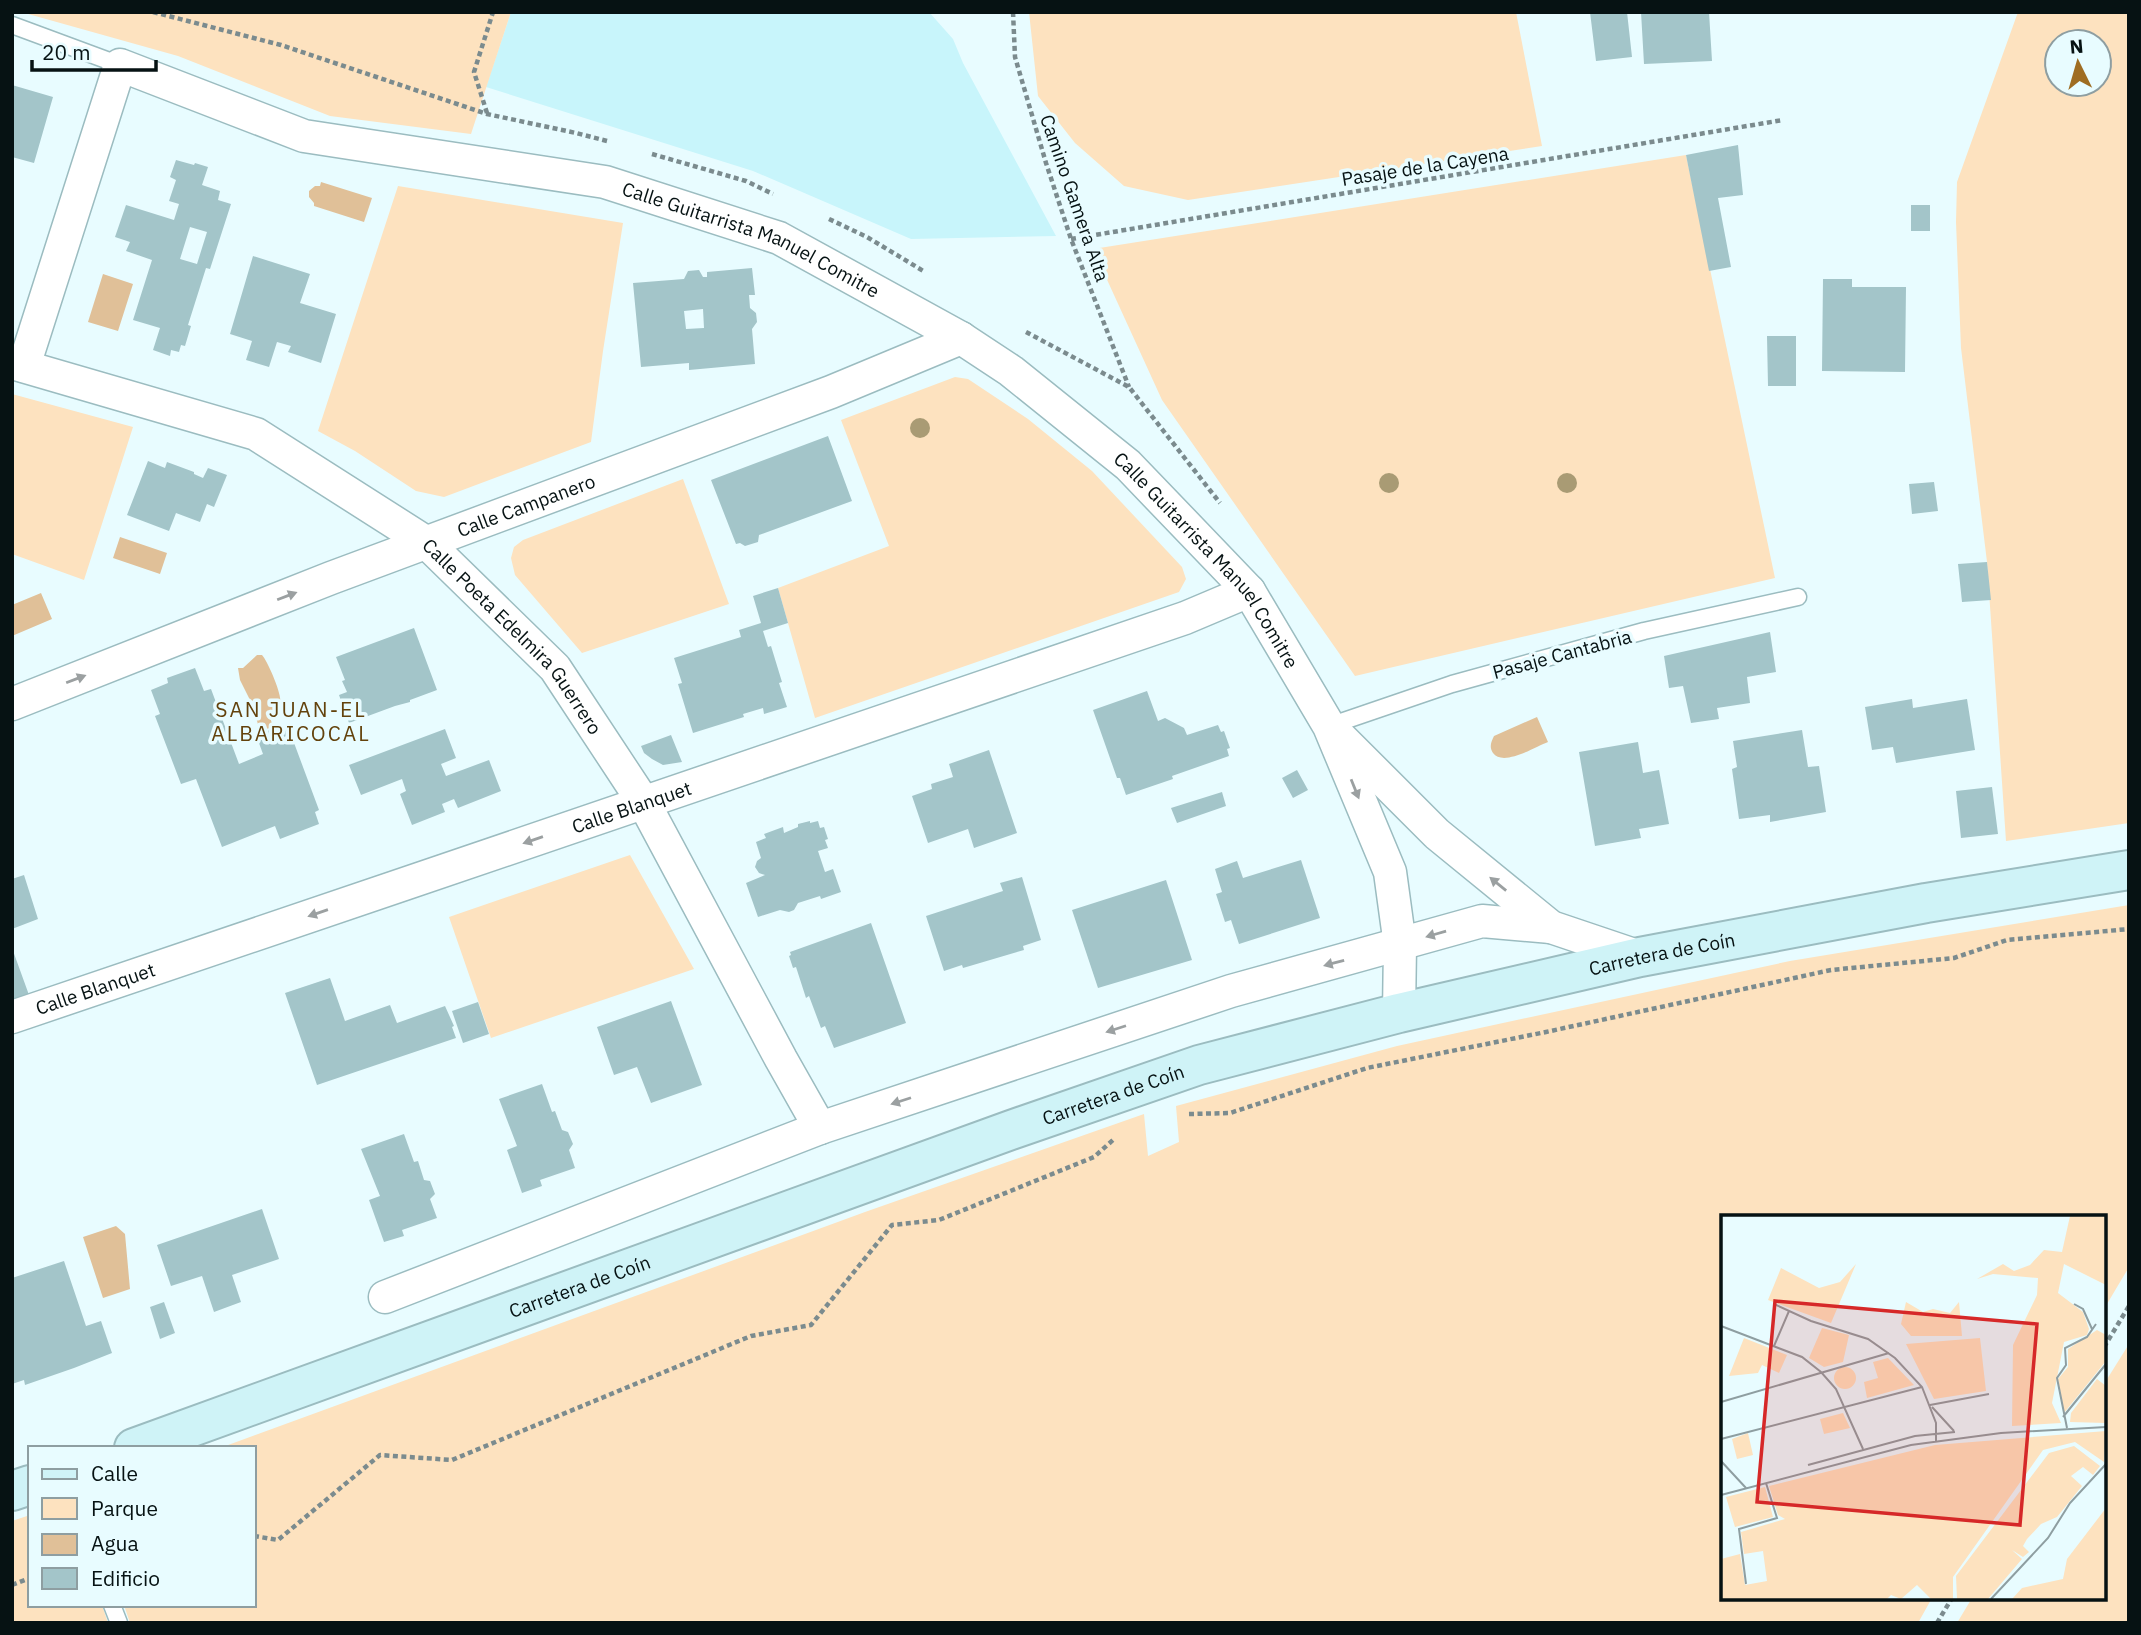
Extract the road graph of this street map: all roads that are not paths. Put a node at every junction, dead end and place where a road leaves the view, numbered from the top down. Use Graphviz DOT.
graph roads {
  1 [pos="12,25"];
  2 [pos="120,65"];
  3 [pos="961,338"];
  4 [pos="18,365"];
  5 [pos="427,543"];
  6 [pos="1249,591"];
  7 [pos="1798,597"];
  8 [pos="12,704"];
  9 [pos="1329,726"];
  10 [pos="644,803"];
  11 [pos="2129,870"];
  12 [pos="1551,927"];
  13 [pos="1400,944"];
  14 [pos="1640,957"];
  15 [pos="1399,1013"];
  16 [pos="12,1017"];
  17 [pos="820,1128"];
  18 [pos="385,1297"];
  19 [pos="140,1446"];
  1 -- 2 [label="lane, Calle Guitarrista Manuel Comitre"];
  2 -- 3 [label="street, Calle Guitarrista Manuel Comitre"];
  2 -- 4 [label="street"];
  3 -- 5 [label="street, Calle Campanero"];
  3 -- 6 [label="street, Calle Guitarrista Manuel Comitre"];
  4 -- 5 [label="street, Calle Poeta Edelmira Guerrero"];
  8 -- 5 [label="street, Calle Campanero, one-way"];
  5 -- 10 [label="street, Calle Poeta Edelmira Guerrero"];
  6 -- 9 [label="street, Calle Guitarrista Manuel Comitre"];
  6 -- 10 [label="street, Calle Blanquet"];
  7 -- 9 [label="lane, Pasaje Cantabria"];
  12 -- 9 [label="street, Calle Guitarrista Manuel Comitre, one-way"];
  9 -- 13 [label="street, Calle Guitarrista Manuel Comitre, one-way"];
  10 -- 16 [label="street, Calle Blanquet, one-way"];
  10 -- 17 [label="street, Calle Poeta Edelmira Guerrero"];
  11 -- 14 [label="street, Carretera de Coín"];
  12 -- 13 [label="street, one-way"];
  12 -- 14 [label="street, Calle Guitarrista Manuel Comitre"];
  13 -- 15 [label="street, Calle Guitarrista Manuel Comitre"];
  13 -- 17 [label="street, one-way"];
  14 -- 15 [label="street, Carretera de Coín"];
  15 -- 19 [label="street, Carretera de Coín"];
  17 -- 18 [label="street"];
}
